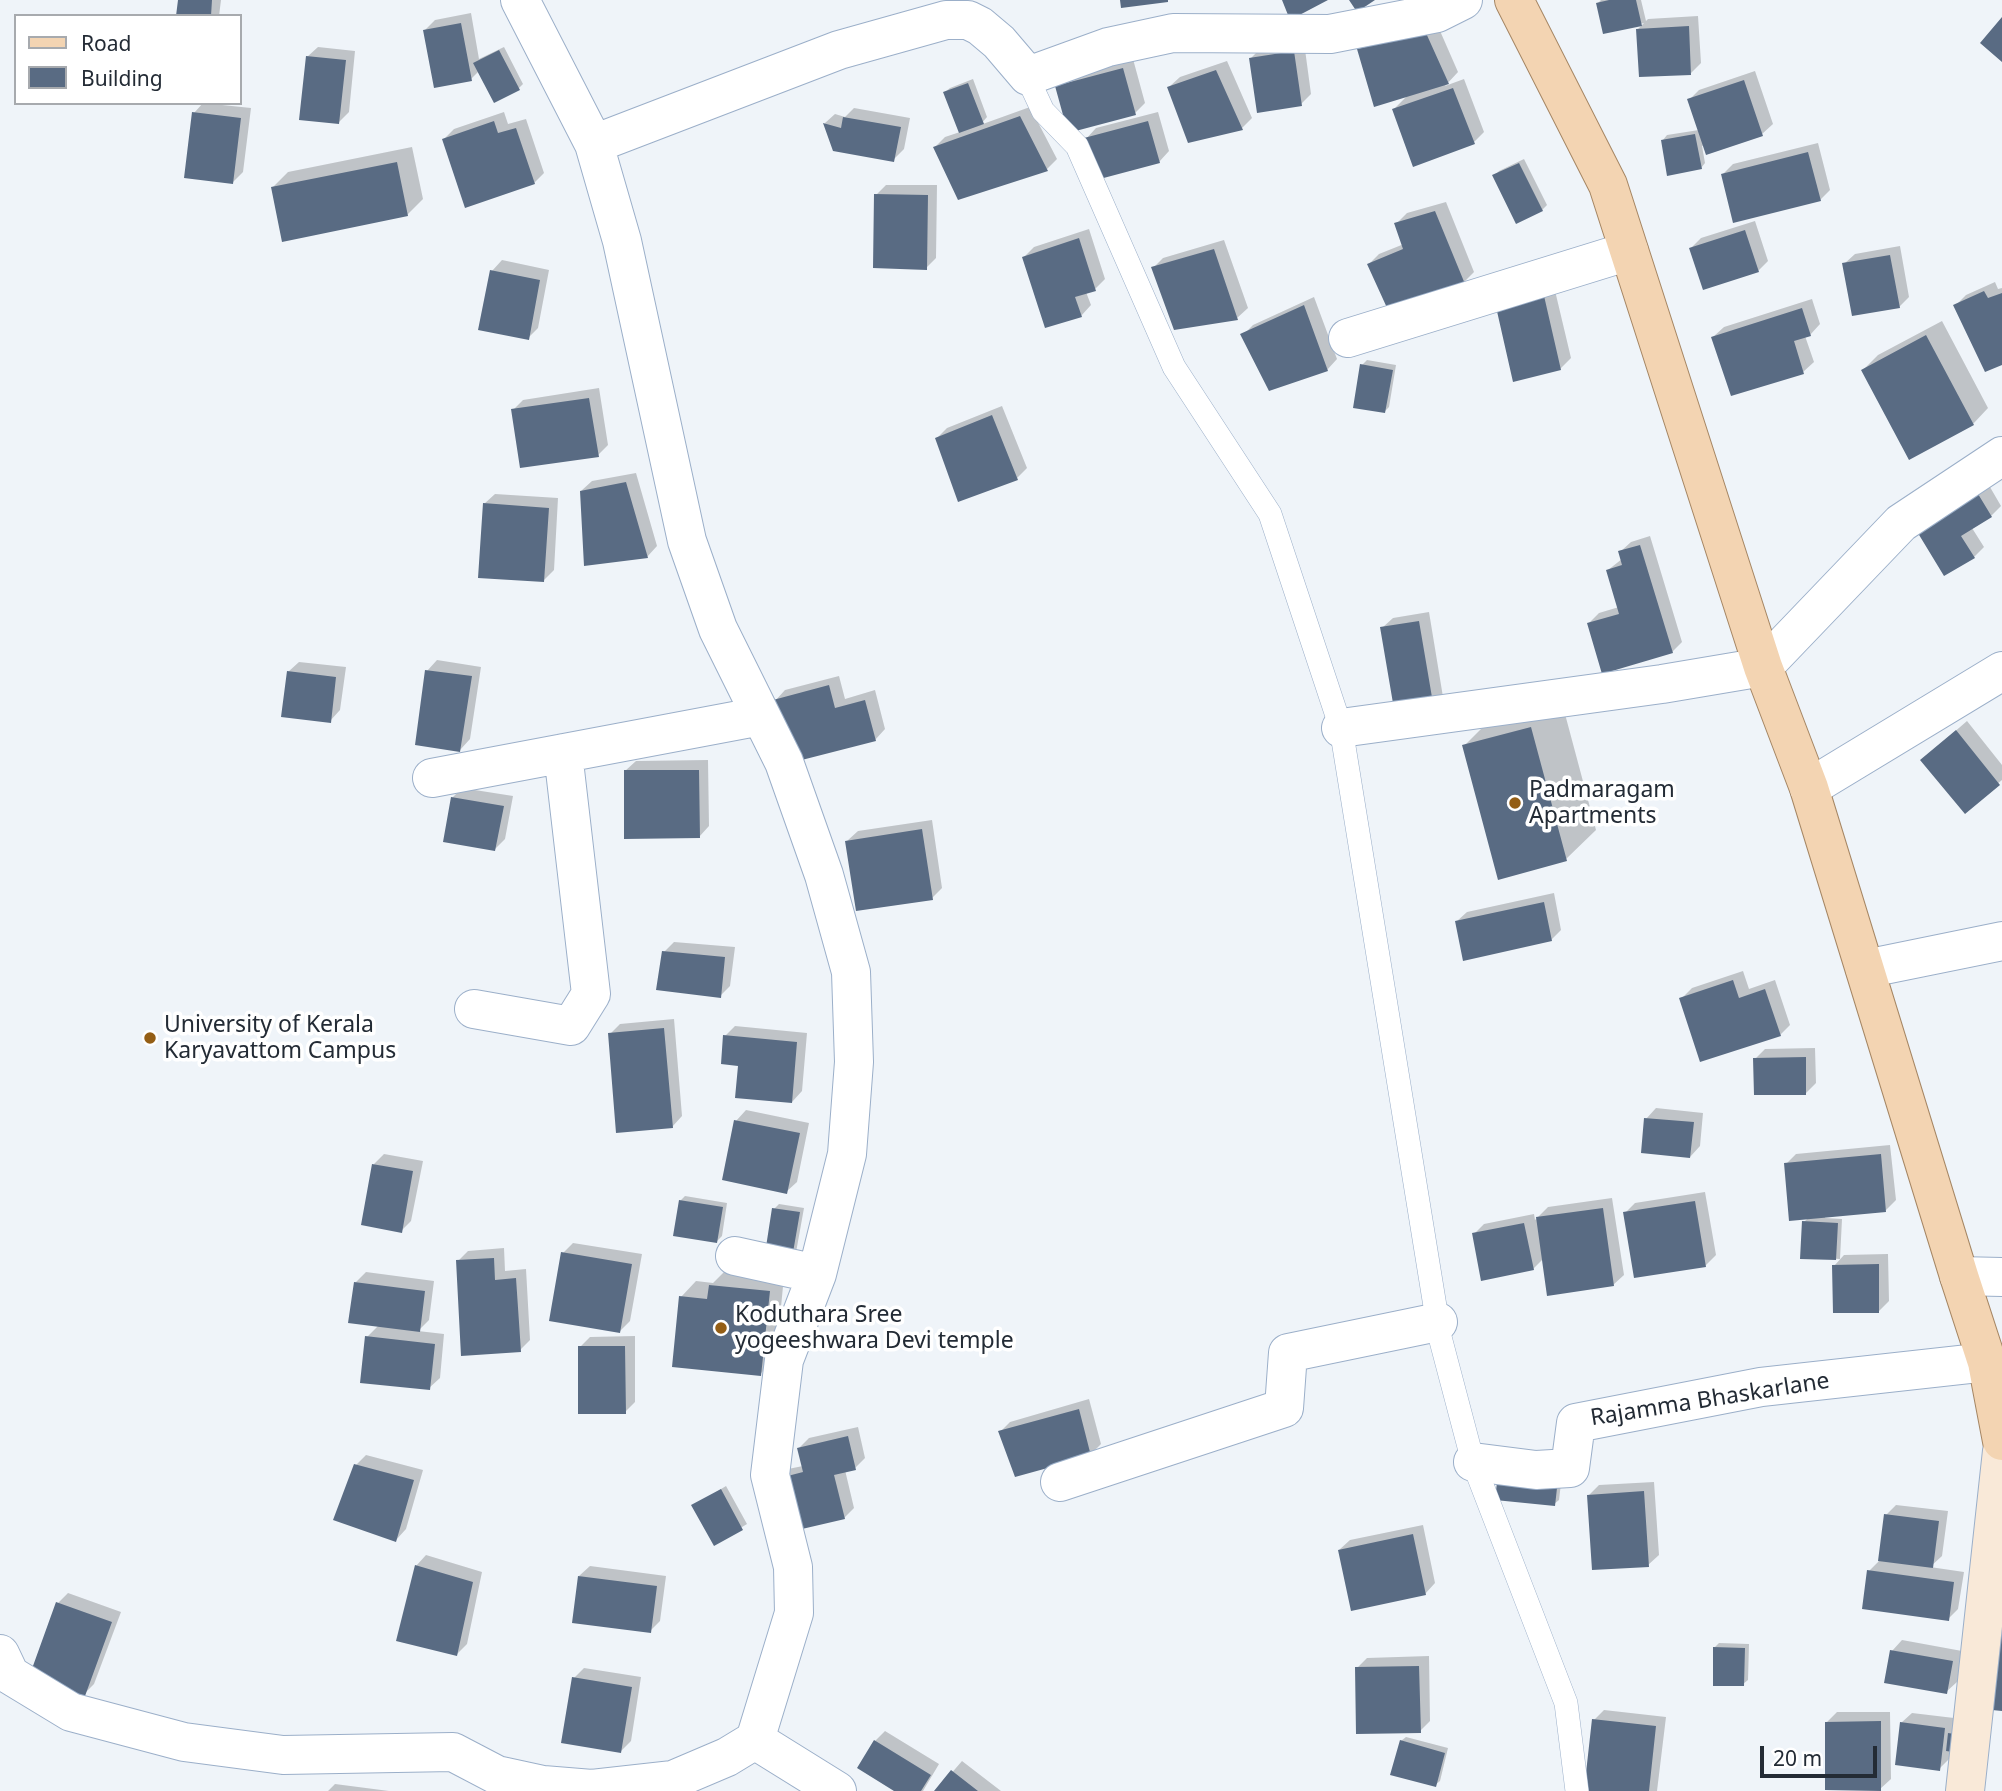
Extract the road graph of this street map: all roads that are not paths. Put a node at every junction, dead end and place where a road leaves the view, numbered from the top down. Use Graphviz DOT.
graph roads {
  1 [pos="520,0"];
  2 [pos="974,0"];
  3 [pos="1463,0"];
  4 [pos="1514,0"];
  5 [pos="1028,76"];
  6 [pos="594,144"];
  7 [pos="1629,251"];
  8 [pos="1348,338"];
  9 [pos="2002,456"];
  10 [pos="1763,667"];
  11 [pos="2002,671"];
  12 [pos="761,716"];
  13 [pos="1341,728"];
  14 [pos="563,753"];
  15 [pos="432,778"];
  16 [pos="1809,788"];
  17 [pos="2002,941"];
  18 [pos="1864,969"];
  19 [pos="474,1009"];
  20 [pos="735,1255"];
  21 [pos="817,1274"];
  22 [pos="1959,1276"];
  23 [pos="2002,1277"];
  24 [pos="1438,1322"];
  25 [pos="1987,1362"];
  26 [pos="2002,1441"];
  27 [pos="2002,1451"];
  28 [pos="1473,1462"];
  29 [pos="1060,1482"];
  30 [pos="0,1654"];
  31 [pos="755,1740"];
  32 [pos="495,1783"];
  33 [pos="837,1791"];
  34 [pos="1577,1791"];
  35 [pos="1965,1791"];
  1 -- 6 [label="street"];
  2 -- 5 [label="lane"];
  3 -- 5 [label="street"];
  4 -- 7 [label="main road"];
  5 -- 6 [label="street"];
  5 -- 13 [label="lane"];
  6 -- 12 [label="street"];
  7 -- 8 [label="street"];
  7 -- 10 [label="main road"];
  9 -- 10 [label="street"];
  10 -- 13 [label="street"];
  10 -- 16 [label="main road"];
  11 -- 16 [label="street"];
  12 -- 14 [label="street"];
  12 -- 21 [label="street"];
  13 -- 24 [label="lane"];
  14 -- 15 [label="street"];
  14 -- 19 [label="street"];
  16 -- 18 [label="main road"];
  17 -- 18 [label="street"];
  18 -- 22 [label="main road"];
  20 -- 21 [label="street"];
  21 -- 31 [label="street"];
  22 -- 23 [label="street"];
  22 -- 25 [label="main road"];
  24 -- 28 [label="lane"];
  24 -- 29 [label="street"];
  25 -- 26 [label="main road"];
  25 -- 28 [label="street, Rajamma Bhaskarlane"];
  27 -- 35 [label="street"];
  28 -- 34 [label="lane"];
  30 -- 32 [label="street"];
  31 -- 32 [label="street"];
  31 -- 33 [label="street"];
}
